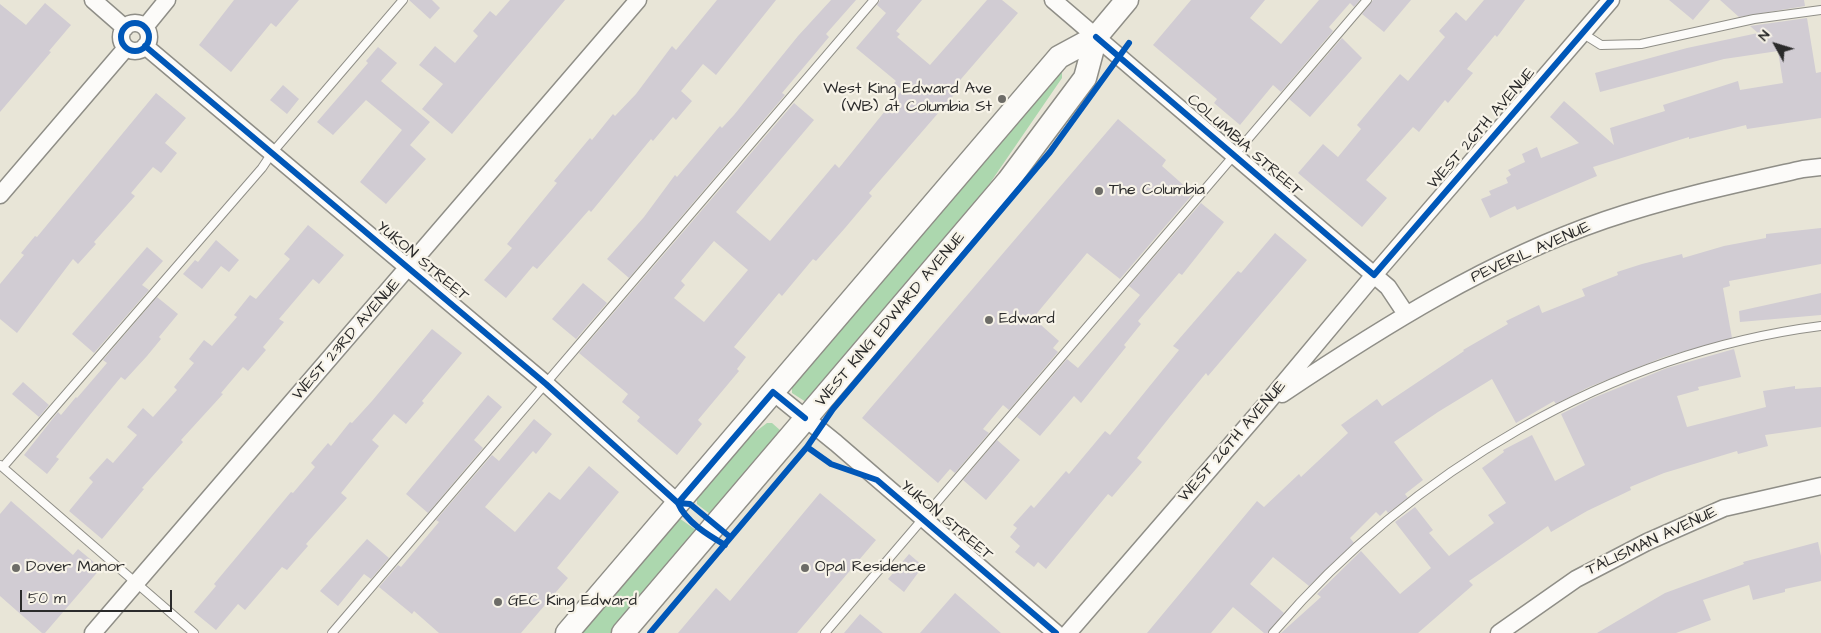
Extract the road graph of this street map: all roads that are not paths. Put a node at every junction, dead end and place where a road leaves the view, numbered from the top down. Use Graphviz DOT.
graph roads {
  1 [pos="93,0"];
  2 [pos="167,0"];
  3 [pos="403,0"];
  4 [pos="638,0"];
  5 [pos="874,0"];
  6 [pos="1053,0"];
  7 [pos="1127,0"];
  8 [pos="1367,0"];
  9 [pos="1611,0"];
  10 [pos="1821,10"];
  11 [pos="145,27"];
  12 [pos="124,28"];
  13 [pos="1582,33"];
  14 [pos="1096,37"];
  15 [pos="145,46"];
  16 [pos="126,48"];
  17 [pos="272,153"];
  18 [pos="1234,155"];
  19 [pos="1821,167"];
  20 [pos="0,194"];
  21 [pos="409,269"];
  22 [pos="1374,275"];
  23 [pos="1406,314"];
  24 [pos="1821,326"];
  25 [pos="546,384"];
  26 [pos="773,392"];
  27 [pos="1267,404"];
  28 [pos="805,418"];
  29 [pos="1,466"];
  30 [pos="1821,486"];
  31 [pos="678,503"];
  32 [pos="922,519"];
  33 [pos="135,583"];
  34 [pos="93,633"];
  35 [pos="194,633"];
  36 [pos="332,633"];
  37 [pos="567,633"];
  38 [pos="623,633"];
  39 [pos="825,633"];
  40 [pos="1056,633"];
  41 [pos="1068,633"];
  42 [pos="1273,633"];
  43 [pos="1499,633"];
  1 -- 12 [label="street"];
  2 -- 11 [label="street"];
  3 -- 17 [label="lane"];
  4 -- 21 [label="street, WEST 23RD AVENUE"];
  5 -- 25 [label="lane"];
  6 -- 14 [label="street, COLUMBIA STREET"];
  7 -- 14 [label="main road, WEST KING EDWARD AVENUE"];
  8 -- 18 [label="lane"];
  9 -- 13 [label="street, WEST 26TH AVENUE"];
  10 -- 13 [label="lane"];
  11 -- 12 [label="street"];
  11 -- 15 [label="street"];
  12 -- 16 [label="street"];
  13 -- 22 [label="street, WEST 26TH AVENUE"];
  14 -- 18 [label="street, COLUMBIA STREET"];
  14 -- 26 [label="main road, WEST KING EDWARD AVENUE"];
  14 -- 28 [label="main road, WEST KING EDWARD AVENUE"];
  15 -- 16 [label="street"];
  15 -- 17 [label="street, YUKON STREET"];
  16 -- 20 [label="street"];
  17 -- 21 [label="street, YUKON STREET"];
  17 -- 29 [label="lane"];
  18 -- 22 [label="street, COLUMBIA STREET"];
  18 -- 32 [label="lane"];
  19 -- 23 [label="street, PEVERIL AVENUE"];
  21 -- 25 [label="street, YUKON STREET"];
  21 -- 33 [label="street, WEST 23RD AVENUE"];
  22 -- 23 [label="street, COLUMBIA STREET"];
  22 -- 27 [label="street, WEST 26TH AVENUE"];
  23 -- 27 [label="street, PEVERIL AVENUE"];
  24 -- 42 [label="lane"];
  25 -- 31 [label="street, YUKON STREET"];
  25 -- 36 [label="lane"];
  26 -- 28 [label="street, YUKON STREET"];
  26 -- 31 [label="main road, WEST KING EDWARD AVENUE"];
  27 -- 41 [label="street, WEST 26TH AVENUE"];
  28 -- 32 [label="street, YUKON STREET"];
  28 -- 38 [label="main road, WEST KING EDWARD AVENUE"];
  29 -- 33 [label="lane"];
  30 -- 43 [label="street, TALISMAN AVENUE"];
  31 -- 37 [label="main road, WEST KING EDWARD AVENUE"];
  32 -- 39 [label="lane"];
  32 -- 40 [label="street, YUKON STREET"];
  33 -- 34 [label="street, WEST 23RD AVENUE"];
  33 -- 35 [label="lane"];
}
